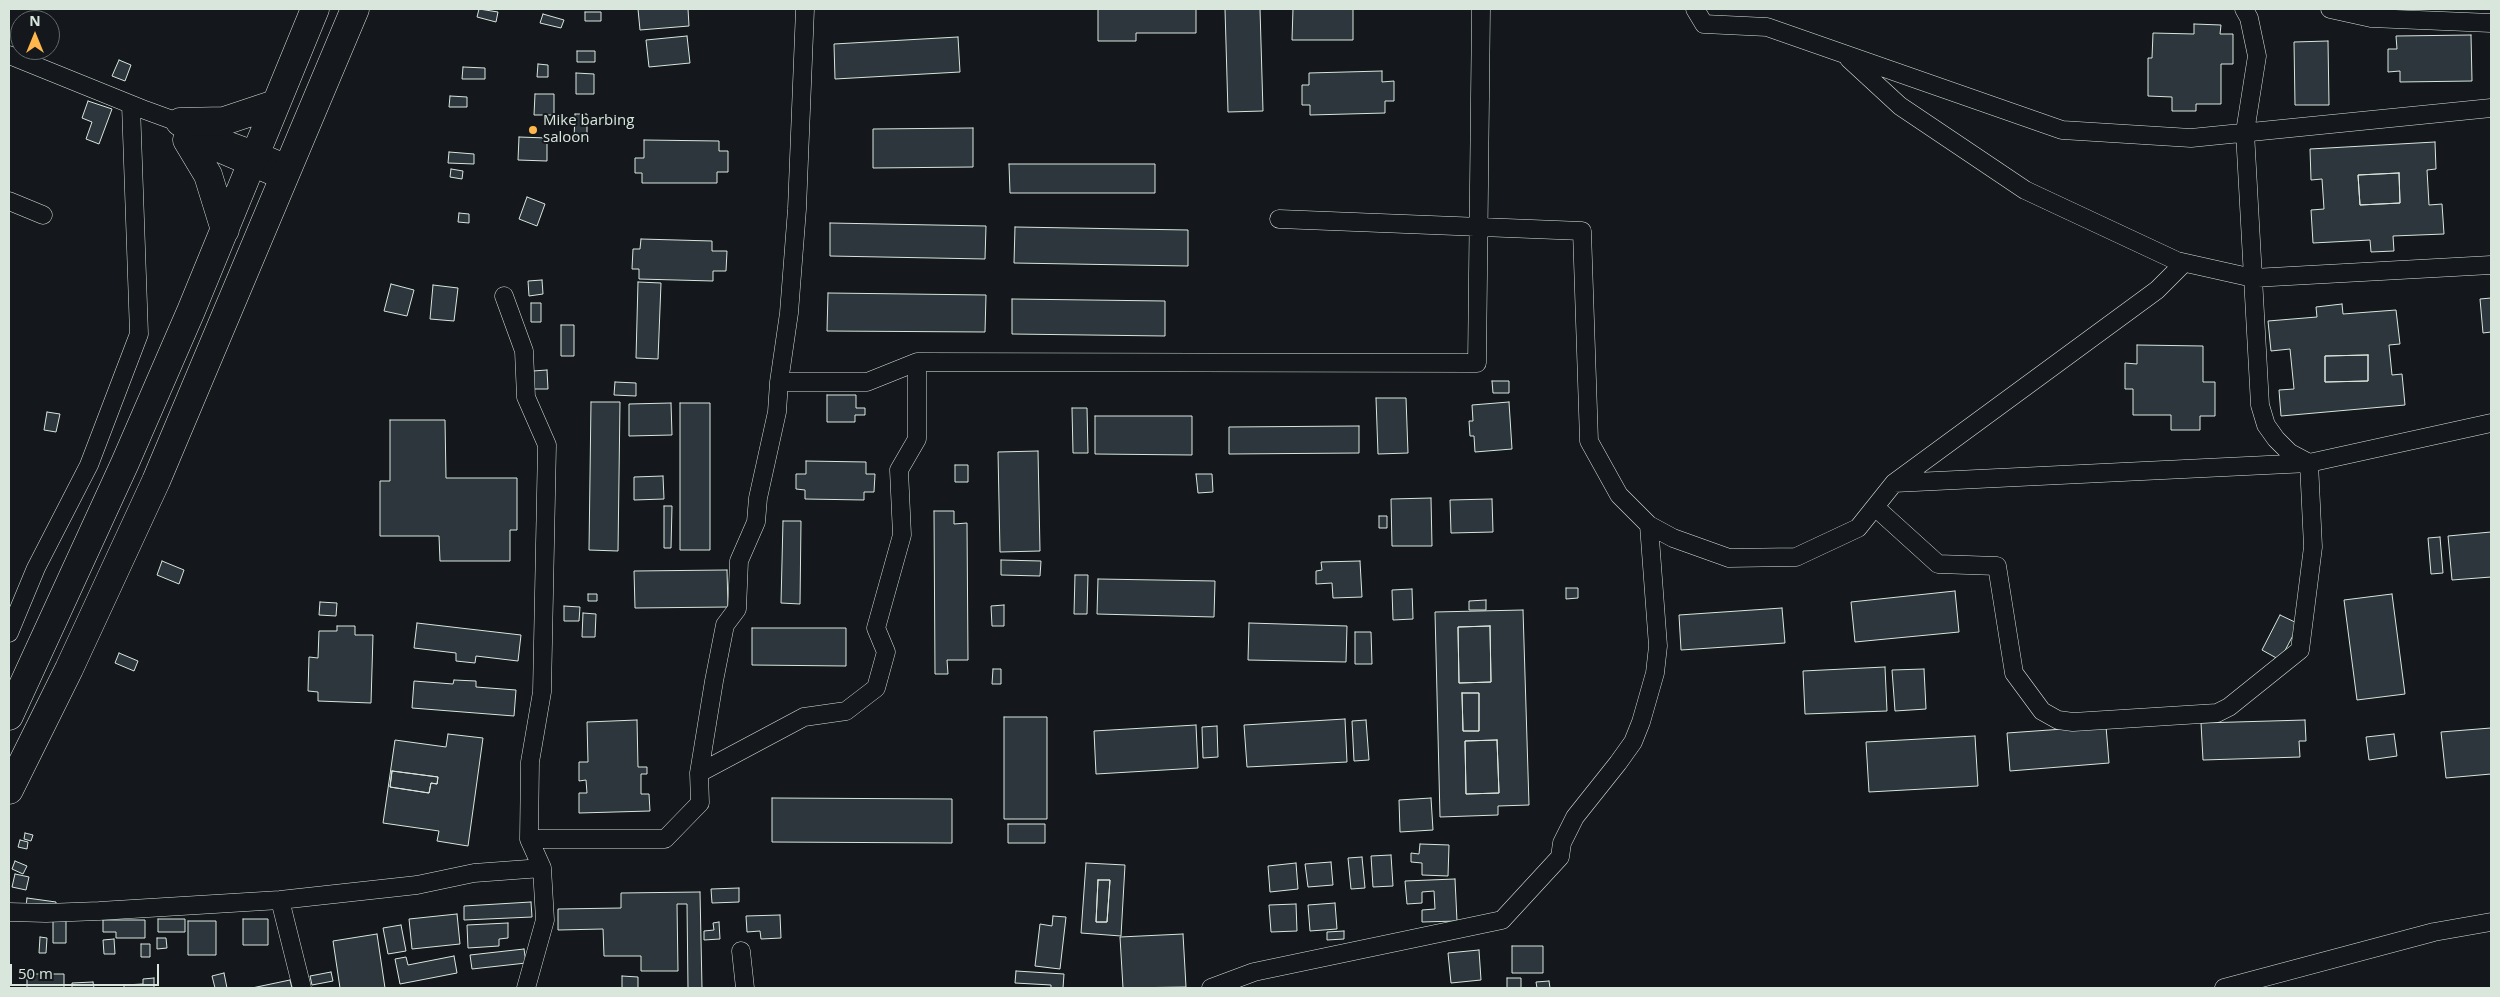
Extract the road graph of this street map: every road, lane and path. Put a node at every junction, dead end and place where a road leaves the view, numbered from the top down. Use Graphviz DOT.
graph roads {
  1 [pos="315,9"];
  2 [pos="354,9"];
  3 [pos="805,9"];
  4 [pos="1481,9"];
  5 [pos="1695,9"];
  6 [pos="2244,9"];
  7 [pos="2330,9"];
  8 [pos="2491,23"];
  9 [pos="1842,54"];
  10 [pos="9,55"];
  11 [pos="275,104"];
  12 [pos="138,108"];
  13 [pos="2491,108"];
  14 [pos="184,131"];
  15 [pos="2245,132"];
  16 [pos="253,159"];
  17 [pos="285,172"];
  18 [pos="9,201"];
  19 [pos="43,215"];
  20 [pos="1279,219"];
  21 [pos="1478,227"];
  22 [pos="225,230"];
  23 [pos="2184,263"];
  24 [pos="2491,264"];
  25 [pos="2253,278"];
  26 [pos="504,296"];
  27 [pos="917,362"];
  28 [pos="779,382"];
  29 [pos="2491,423"];
  30 [pos="2309,463"];
  31 [pos="1894,483"];
  32 [pos="1875,507"];
  33 [pos="1649,525"];
  34 [pos="9,633"];
  35 [pos="9,716"];
  36 [pos="699,773"];
  37 [pos="9,790"];
  38 [pos="529,839"];
  39 [pos="542,868"];
  40 [pos="280,900"];
  41 [pos="9,912"];
  42 [pos="2491,922"];
  43 [pos="741,951"];
  44 [pos="302,988"];
  45 [pos="526,988"];
  46 [pos="745,988"];
  47 [pos="1211,988"];
  48 [pos="2224,988"];
  1 -- 11 [label="highway"];
  2 -- 17 [label="highway"];
  3 -- 28 [label="street"];
  4 -- 21 [label="street"];
  5 -- 9 [label="street"];
  6 -- 15 [label="street"];
  7 -- 8 [label="street"];
  9 -- 15 [label="street"];
  9 -- 23 [label="street"];
  10 -- 12 [label="street"];
  11 -- 14 [label="highway"];
  11 -- 16 [label="highway"];
  12 -- 14 [label="street"];
  12 -- 34 [label="street"];
  13 -- 15 [label="street"];
  14 -- 16 [label="street"];
  14 -- 22 [label="highway"];
  15 -- 25 [label="street"];
  16 -- 17 [label="street"];
  16 -- 22 [label="highway"];
  17 -- 37 [label="highway"];
  18 -- 19 [label="street"];
  20 -- 21 [label="street"];
  21 -- 27 [label="street"];
  21 -- 33 [label="street"];
  22 -- 35 [label="highway"];
  23 -- 25 [label="street"];
  23 -- 31 [label="street"];
  24 -- 25 [label="street"];
  25 -- 30 [label="street"];
  26 -- 38 [label="street"];
  27 -- 28 [label="street"];
  27 -- 36 [label="street"];
  28 -- 36 [label="street"];
  29 -- 30 [label="street"];
  30 -- 31 [label="street"];
  30 -- 32 [label="street"];
  31 -- 32 [label="street"];
  32 -- 33 [label="street"];
  33 -- 47 [label="street"];
  36 -- 38 [label="street"];
  38 -- 39 [label="street"];
  39 -- 40 [label="street"];
  39 -- 45 [label="street"];
  40 -- 41 [label="street"];
  40 -- 44 [label="street"];
  42 -- 48 [label="street"];
  43 -- 46 [label="street"];
}
